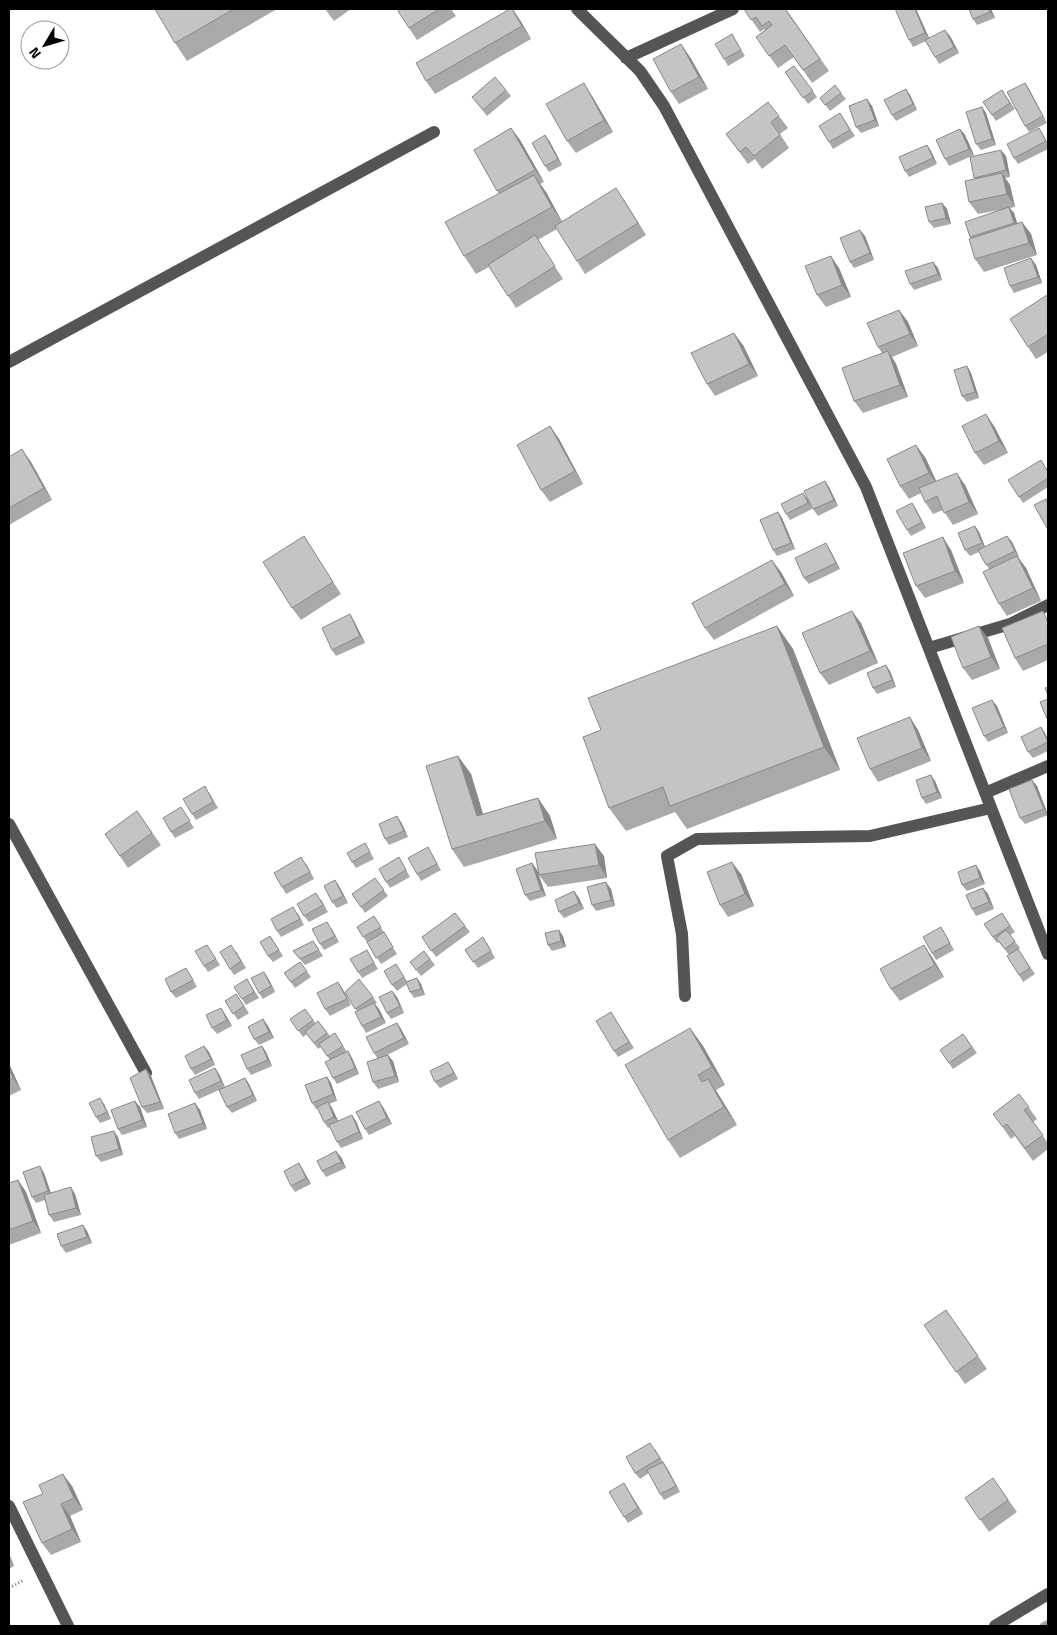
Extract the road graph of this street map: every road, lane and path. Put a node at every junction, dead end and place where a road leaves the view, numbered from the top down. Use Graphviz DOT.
graph roads {
  1 [pos="577,9"];
  2 [pos="733,9"];
  3 [pos="626,58"];
  4 [pos="434,132"];
  5 [pos="9,362"];
  6 [pos="1048,605"];
  7 [pos="929,648"];
  8 [pos="1048,766"];
  9 [pos="985,793"];
  10 [pos="991,808"];
  11 [pos="9,824"];
  12 [pos="1048,954"];
  13 [pos="685,996"];
  14 [pos="146,1074"];
  15 [pos="9,1506"];
  16 [pos="1048,1594"];
  17 [pos="68,1626"];
  18 [pos="995,1626"];
  1 -- 3 [label="street"];
  2 -- 3 [label="street"];
  3 -- 7 [label="street"];
  4 -- 5 [label="street"];
  6 -- 7 [label="street"];
  7 -- 9 [label="street"];
  8 -- 9 [label="street"];
  9 -- 10 [label="street"];
  10 -- 12 [label="street"];
  10 -- 13 [label="street"];
  11 -- 14 [label="street"];
  15 -- 17 [label="street"];
  16 -- 18 [label="street"];
}
